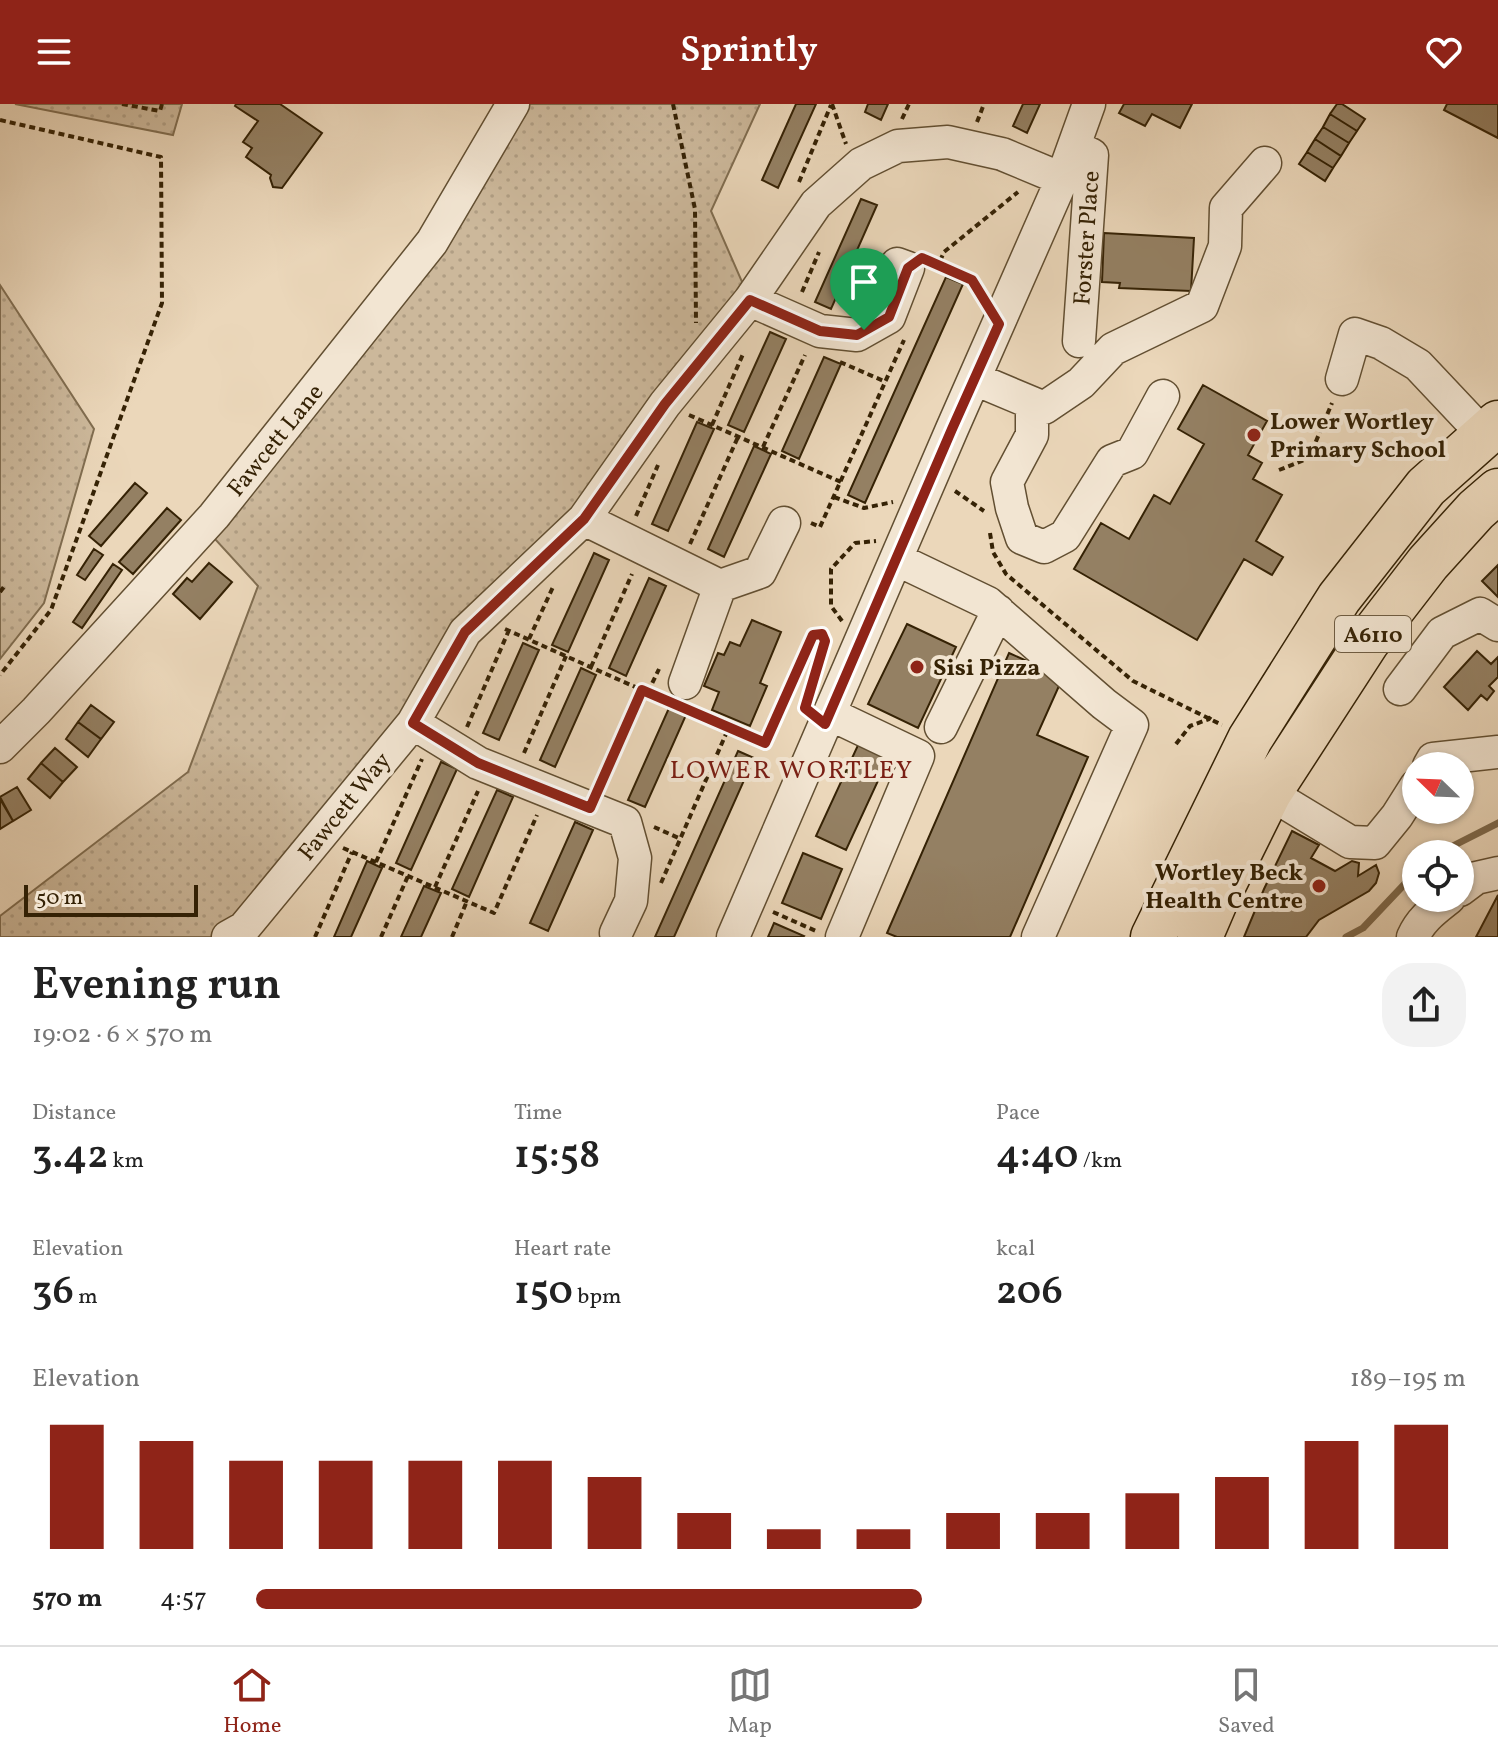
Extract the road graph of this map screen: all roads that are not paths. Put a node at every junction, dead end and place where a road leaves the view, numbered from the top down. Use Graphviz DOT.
graph roads {
  1 [pos="513,104"];
  2 [pos="1089,104"];
  3 [pos="1074,146"];
  4 [pos="1265,163"];
  5 [pos="1053,175"];
  6 [pos="919,269"];
  7 [pos="757,303"];
  8 [pos="1079,341"];
  9 [pos="975,379"];
  10 [pos="1342,379"];
  11 [pos="1163,396"];
  12 [pos="1032,404"];
  13 [pos="1491,429"];
  14 [pos="1498,491"];
  15 [pos="584,519"];
  16 [pos="784,523"];
  17 [pos="901,548"];
  18 [pos="720,586"];
  19 [pos="998,611"];
  20 [pos="1498,625"];
  21 [pos="1400,689"];
  22 [pos="681,698"];
  23 [pos="830,714"];
  24 [pos="941,727"];
  25 [pos="434,736"];
  26 [pos="0,747"];
  27 [pos="1498,752"];
  28 [pos="1474,755"];
  29 [pos="1269,793"];
  30 [pos="1402,808"];
  31 [pos="1498,873"];
  32 [pos="1474,880"];
  33 [pos="1430,912"];
  34 [pos="616,933"];
  35 [pos="242,934"];
  36 [pos="828,934"];
  37 [pos="733,937"];
  38 [pos="1038,937"];
  39 [pos="1153,937"];
  40 [pos="1200,937"];
  41 [pos="1413,937"];
  1 -- 26 [label="street, Fawcett Lane"];
  2 -- 3 [label="street"];
  3 -- 5 [label="street"];
  3 -- 8 [label="street, Forster Place"];
  4 -- 12 [label="street"];
  5 -- 7 [label="street, Fawcett Way"];
  5 -- 9 [label="street"];
  6 -- 7 [label="street"];
  7 -- 15 [label="street, Fawcett Way"];
  9 -- 12 [label="street"];
  9 -- 17 [label="street"];
  10 -- 13 [label="street"];
  11 -- 12 [label="street"];
  13 -- 39 [label="highway, A6110"];
  14 -- 29 [label="highway, A6110"];
  15 -- 18 [label="street"];
  15 -- 25 [label="street, Fawcett Way"];
  16 -- 18 [label="street"];
  17 -- 19 [label="street"];
  17 -- 23 [label="street"];
  18 -- 22 [label="street"];
  19 -- 24 [label="street"];
  19 -- 38 [label="street"];
  20 -- 21 [label="street"];
  23 -- 36 [label="street"];
  23 -- 37 [label="street"];
  25 -- 34 [label="street"];
  25 -- 35 [label="street, Fawcett Way"];
  27 -- 28 [label="street"];
  29 -- 30 [label="street"];
  29 -- 40 [label="highway, A6110"];
  31 -- 32 [label="street"];
  33 -- 41 [label="street"];
}
